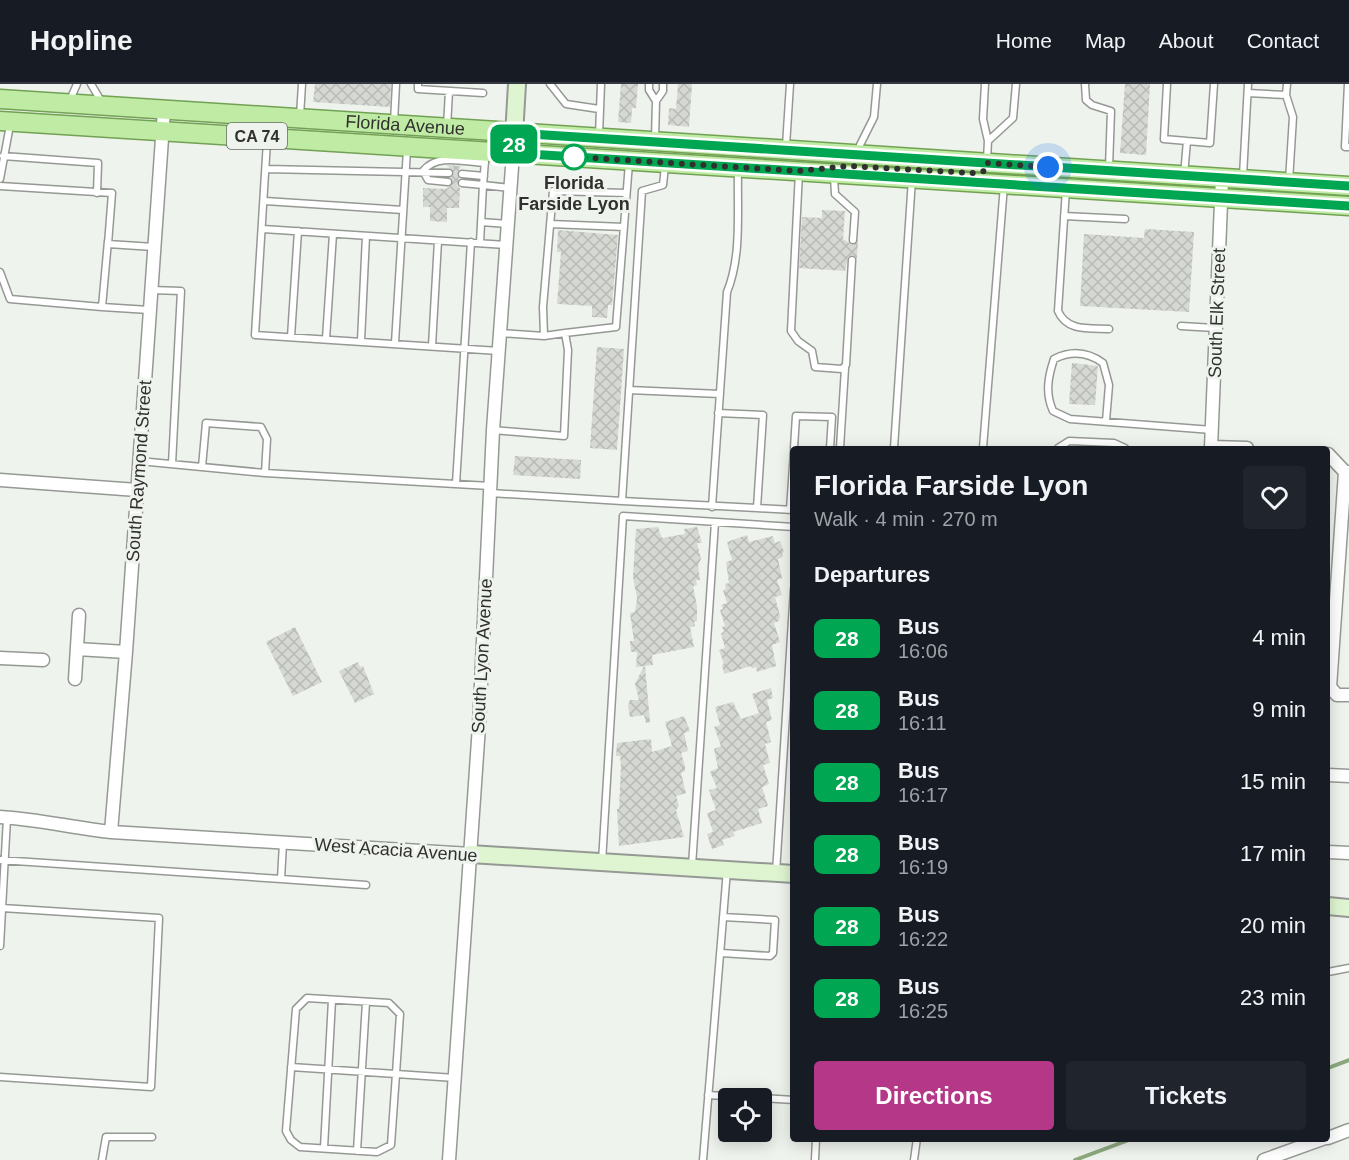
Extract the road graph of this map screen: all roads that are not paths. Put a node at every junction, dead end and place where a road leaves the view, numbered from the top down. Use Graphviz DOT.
graph roads {
  1 [pos="77,84"];
  2 [pos="91,84"];
  3 [pos="302,84"];
  4 [pos="396,84"];
  5 [pos="418,84"];
  6 [pos="517,84"];
  7 [pos="550,84"];
  8 [pos="601,84"];
  9 [pos="649,84"];
  10 [pos="663,84"];
  11 [pos="790,84"];
  12 [pos="877,84"];
  13 [pos="985,84"];
  14 [pos="1016,84"];
  15 [pos="1085,84"];
  16 [pos="1167,84"];
  17 [pos="1214,84"];
  18 [pos="1248,84"];
  19 [pos="1287,84"];
  20 [pos="1348,84"];
  21 [pos="449,91"];
  22 [pos="483,93"];
  23 [pos="1248,93"];
  24 [pos="1286,95"];
  25 [pos="0,99"];
  26 [pos="656,101"];
  27 [pos="69,103"];
  28 [pos="105,106"];
  29 [pos="599,109"];
  30 [pos="164,110"];
  31 [pos="300,119"];
  32 [pos="5,121"];
  33 [pos="393,125"];
  34 [pos="447,129"];
  35 [pos="163,130"];
  36 [pos="514,133"];
  37 [pos="268,137"];
  38 [pos="598,139"];
  39 [pos="988,141"];
  40 [pos="1187,141"];
  41 [pos="654,142"];
  42 [pos="407,146"];
  43 [pos="1349,147"];
  44 [pos="785,150"];
  45 [pos="513,153"];
  46 [pos="859,155"];
  47 [pos="3,156"];
  48 [pos="485,157"];
  49 [pos="629,160"];
  50 [pos="665,163"];
  51 [pos="987,163"];
  52 [pos="738,167"];
  53 [pos="266,169"];
  54 [pos="1109,170"];
  55 [pos="423,171"];
  56 [pos="799,171"];
  57 [pos="449,173"];
  58 [pos="405,174"];
  59 [pos="462,174"];
  60 [pos="834,174"];
  61 [pos="1184,175"];
  62 [pos="484,176"];
  63 [pos="1222,178"];
  64 [pos="0,179"];
  65 [pos="912,179"];
  66 [pos="1243,179"];
  67 [pos="448,182"];
  68 [pos="1288,182"];
  69 [pos="462,183"];
  70 [pos="483,185"];
  71 [pos="1004,185"];
  72 [pos="0,186"];
  73 [pos="1349,186"];
  74 [pos="512,188"];
  75 [pos="1066,189"];
  76 [pos="97,193"];
  77 [pos="626,194"];
  78 [pos="1221,199"];
  79 [pos="265,201"];
  80 [pos="1349,206"];
  81 [pos="402,210"];
  82 [pos="1064,216"];
  83 [pos="1125,219"];
  84 [pos="482,222"];
  85 [pos="508,224"];
  86 [pos="550,224"];
  87 [pos="624,227"];
  88 [pos="263,229"];
  89 [pos="298,231"];
  90 [pos="333,234"];
  91 [pos="108,236"];
  92 [pos="366,236"];
  93 [pos="401,238"];
  94 [pos="854,240"];
  95 [pos="438,241"];
  96 [pos="471,242"];
  97 [pos="480,243"];
  98 [pos="507,245"];
  99 [pos="154,247"];
  100 [pos="852,260"];
  101 [pos="0,272"];
  102 [pos="151,290"];
  103 [pos="102,307"];
  104 [pos="149,310"];
  105 [pos="1181,326"];
  106 [pos="1216,328"];
  107 [pos="1109,329"];
  108 [pos="500,333"];
  109 [pos="566,333"];
  110 [pos="544,336"];
  111 [pos="291,337"];
  112 [pos="326,339"];
  113 [pos="361,341"];
  114 [pos="394,343"];
  115 [pos="432,346"];
  116 [pos="465,348"];
  117 [pos="500,351"];
  118 [pos="845,368"];
  119 [pos="629,390"];
  120 [pos="720,394"];
  121 [pos="718,413"];
  122 [pos="1106,421"];
  123 [pos="493,430"];
  124 [pos="1212,430"];
  125 [pos="794,446"];
  126 [pos="830,446"];
  127 [pos="840,446"];
  128 [pos="894,446"];
  129 [pos="983,446"];
  130 [pos="1061,446"];
  131 [pos="1121,446"];
  132 [pos="1211,446"];
  133 [pos="1330,456"];
  134 [pos="139,462"];
  135 [pos="172,464"];
  136 [pos="202,467"];
  137 [pos="1347,472"];
  138 [pos="265,473"];
  139 [pos="0,480"];
  140 [pos="456,484"];
  141 [pos="490,489"];
  142 [pos="137,490"];
  143 [pos="622,501"];
  144 [pos="712,507"];
  145 [pos="757,508"];
  146 [pos="790,510"];
  147 [pos="715,522"];
  148 [pos="790,527"];
  149 [pos="1345,555"];
  150 [pos="79,615"];
  151 [pos="76,649"];
  152 [pos="126,652"];
  153 [pos="790,652"];
  154 [pos="0,658"];
  155 [pos="43,660"];
  156 [pos="75,679"];
  157 [pos="1349,695"];
  158 [pos="1330,775"];
  159 [pos="1349,776"];
  160 [pos="3,817"];
  161 [pos="111,832"];
  162 [pos="284,843"];
  163 [pos="1330,852"];
  164 [pos="1349,853"];
  165 [pos="470,854"];
  166 [pos="3,860"];
  167 [pos="602,862"];
  168 [pos="692,868"];
  169 [pos="727,870"];
  170 [pos="776,873"];
  171 [pos="790,874"];
  172 [pos="281,879"];
  173 [pos="366,885"];
  174 [pos="1330,906"];
  175 [pos="2,908"];
  176 [pos="1349,908"];
  177 [pos="723,917"];
  178 [pos="0,946"];
  179 [pos="720,953"];
  180 [pos="1349,968"];
  181 [pos="1330,972"];
  182 [pos="332,1000"];
  183 [pos="366,1002"];
  184 [pos="291,1067"];
  185 [pos="328,1070"];
  186 [pos="362,1072"];
  187 [pos="396,1074"];
  188 [pos="0,1077"];
  189 [pos="454,1077"];
  190 [pos="708,1095"];
  191 [pos="718,1096"];
  192 [pos="772,1099"];
  193 [pos="790,1100"];
  194 [pos="1349,1130"];
  195 [pos="152,1137"];
  196 [pos="1330,1137"];
  197 [pos="816,1142"];
  198 [pos="916,1142"];
  199 [pos="1319,1142"];
  200 [pos="324,1148"];
  201 [pos="357,1151"];
  202 [pos="1297,1154"];
  203 [pos="102,1160"];
  204 [pos="449,1160"];
  205 [pos="703,1160"];
  206 [pos="815,1160"];
  207 [pos="914,1160"];
  208 [pos="1264,1160"];
  1 -- 27 [label="lane"];
  2 -- 28 [label="lane"];
  3 -- 31 [label="lane"];
  4 -- 33 [label="lane"];
  5 -- 21 [label="lane"];
  6 -- 36 [label="street"];
  7 -- 29 [label="lane"];
  8 -- 29 [label="lane"];
  9 -- 26 [label="lane"];
  10 -- 26 [label="lane"];
  11 -- 44 [label="lane"];
  12 -- 46 [label="lane"];
  13 -- 39 [label="lane"];
  14 -- 39 [label="lane"];
  15 -- 54 [label="lane"];
  16 -- 40 [label="lane"];
  17 -- 40 [label="lane"];
  18 -- 23 [label="lane"];
  19 -- 24 [label="lane"];
  20 -- 43 [label="lane"];
  21 -- 22 [label="lane"];
  21 -- 34 [label="lane"];
  23 -- 24 [label="lane"];
  23 -- 66 [label="lane"];
  24 -- 68 [label="lane"];
  25 -- 27 [label="main road, Florida Avenue"];
  26 -- 41 [label="lane"];
  27 -- 28 [label="main road, Florida Avenue"];
  28 -- 30 [label="main road, Florida Avenue"];
  29 -- 38 [label="lane"];
  30 -- 31 [label="main road, Florida Avenue"];
  30 -- 35 [label="street, South Raymond Street"];
  31 -- 33 [label="main road, Florida Avenue"];
  32 -- 35 [label="main road, Florida Avenue / CA 74"];
  32 -- 47 [label="lane"];
  33 -- 34 [label="main road, Florida Avenue"];
  34 -- 36 [label="main road, Florida Avenue"];
  35 -- 37 [label="main road, Florida Avenue / CA 74"];
  35 -- 99 [label="street, South Raymond Street"];
  36 -- 38 [label="main road, Florida Avenue"];
  36 -- 45 [label="street"];
  37 -- 42 [label="main road, Florida Avenue / CA 74"];
  37 -- 53 [label="lane"];
  38 -- 41 [label="main road, Florida Avenue"];
  39 -- 51 [label="lane"];
  40 -- 61 [label="lane"];
  41 -- 44 [label="main road, Florida Avenue"];
  42 -- 48 [label="main road, Florida Avenue / CA 74"];
  42 -- 58 [label="lane"];
  44 -- 46 [label="main road, Florida Avenue"];
  45 -- 48 [label="main road, Florida Avenue / CA 74"];
  45 -- 49 [label="main road, Florida Avenue / CA 74"];
  45 -- 74 [label="street, South Lyon Avenue"];
  46 -- 51 [label="main road, Florida Avenue"];
  47 -- 64 [label="lane"];
  47 -- 76 [label="lane"];
  48 -- 55 [label="lane"];
  48 -- 62 [label="lane"];
  49 -- 50 [label="main road, Florida Avenue / CA 74"];
  49 -- 77 [label="lane"];
  50 -- 52 [label="main road, Florida Avenue / CA 74"];
  50 -- 119 [label="lane"];
  51 -- 54 [label="main road, Florida Avenue"];
  51 -- 56 [label="main road"];
  52 -- 56 [label="main road, Florida Avenue / CA 74"];
  52 -- 120 [label="lane"];
  53 -- 58 [label="lane"];
  53 -- 79 [label="lane"];
  54 -- 61 [label="main road, Florida Avenue"];
  55 -- 57 [label="lane"];
  55 -- 58 [label="lane"];
  55 -- 67 [label="lane"];
  56 -- 60 [label="main road, Florida Avenue / CA 74"];
  56 -- 118 [label="lane"];
  58 -- 81 [label="lane"];
  59 -- 62 [label="lane"];
  60 -- 65 [label="main road, Florida Avenue / CA 74"];
  60 -- 94 [label="lane"];
  61 -- 63 [label="main road, Florida Avenue"];
  62 -- 70 [label="lane"];
  63 -- 66 [label="main road, Florida Avenue"];
  63 -- 78 [label="street, South Elk Street"];
  65 -- 71 [label="main road, Florida Avenue / CA 74"];
  65 -- 128 [label="lane"];
  66 -- 68 [label="main road, Florida Avenue"];
  68 -- 73 [label="main road, Florida Avenue"];
  69 -- 70 [label="lane"];
  70 -- 74 [label="lane"];
  70 -- 84 [label="lane"];
  71 -- 75 [label="main road, Florida Avenue / CA 74"];
  71 -- 129 [label="lane"];
  72 -- 76 [label="lane"];
  74 -- 85 [label="street, South Lyon Avenue"];
  75 -- 78 [label="main road, Florida Avenue / CA 74"];
  75 -- 82 [label="lane"];
  76 -- 91 [label="lane"];
  77 -- 86 [label="lane"];
  77 -- 87 [label="lane"];
  78 -- 80 [label="main road, Florida Avenue / CA 74"];
  78 -- 106 [label="street, South Elk Street"];
  79 -- 81 [label="lane"];
  79 -- 88 [label="lane"];
  81 -- 93 [label="lane"];
  82 -- 83 [label="lane"];
  82 -- 107 [label="lane"];
  84 -- 85 [label="lane"];
  84 -- 97 [label="lane"];
  85 -- 98 [label="street, South Lyon Avenue"];
  86 -- 87 [label="lane"];
  86 -- 110 [label="lane"];
  87 -- 109 [label="lane"];
  88 -- 89 [label="lane"];
  88 -- 111 [label="lane"];
  89 -- 90 [label="lane"];
  89 -- 111 [label="lane"];
  90 -- 92 [label="lane"];
  90 -- 112 [label="lane"];
  91 -- 99 [label="lane"];
  91 -- 103 [label="lane"];
  92 -- 93 [label="lane"];
  92 -- 113 [label="lane"];
  93 -- 95 [label="lane"];
  93 -- 114 [label="lane"];
  95 -- 96 [label="lane"];
  95 -- 115 [label="lane"];
  96 -- 97 [label="lane"];
  96 -- 116 [label="lane"];
  97 -- 98 [label="lane"];
  98 -- 108 [label="street, South Lyon Avenue"];
  99 -- 102 [label="street, South Raymond Street"];
  100 -- 118 [label="lane"];
  101 -- 103 [label="lane"];
  102 -- 104 [label="street, South Raymond Street"];
  102 -- 135 [label="lane"];
  103 -- 104 [label="lane"];
  104 -- 134 [label="street, South Raymond Street"];
  105 -- 106 [label="lane"];
  106 -- 124 [label="street, South Elk Street"];
  108 -- 110 [label="lane"];
  108 -- 117 [label="street, South Lyon Avenue"];
  109 -- 110 [label="lane"];
  109 -- 123 [label="lane"];
  111 -- 112 [label="lane"];
  112 -- 113 [label="lane"];
  113 -- 114 [label="lane"];
  114 -- 115 [label="lane"];
  115 -- 116 [label="lane"];
  116 -- 117 [label="lane"];
  116 -- 140 [label="lane"];
  117 -- 123 [label="street, South Lyon Avenue"];
  118 -- 127 [label="lane"];
  119 -- 120 [label="lane"];
  119 -- 143 [label="lane"];
  120 -- 121 [label="lane"];
  121 -- 144 [label="lane"];
  121 -- 145 [label="lane"];
  122 -- 122 [label="lane"];
  122 -- 124 [label="lane"];
  123 -- 141 [label="street, South Lyon Avenue"];
  124 -- 132 [label="street, South Elk Street"];
  125 -- 126 [label="lane"];
  130 -- 131 [label="lane"];
  133 -- 137 [label="street"];
  134 -- 135 [label="lane"];
  134 -- 142 [label="street, South Raymond Street"];
  135 -- 136 [label="lane"];
  136 -- 138 [label="lane"];
  136 -- 138 [label="lane"];
  137 -- 149 [label="street"];
  138 -- 140 [label="lane"];
  139 -- 142 [label="street"];
  140 -- 141 [label="lane"];
  141 -- 143 [label="lane"];
  141 -- 165 [label="street, South Lyon Avenue"];
  142 -- 152 [label="street, South Raymond Street"];
  143 -- 144 [label="lane"];
  144 -- 145 [label="lane"];
  145 -- 146 [label="lane"];
  147 -- 148 [label="lane"];
  147 -- 167 [label="lane"];
  147 -- 168 [label="lane"];
  149 -- 157 [label="street"];
  150 -- 151 [label="street"];
  151 -- 152 [label="street"];
  151 -- 156 [label="street"];
  152 -- 161 [label="street, South Raymond Street"];
  153 -- 170 [label="lane"];
  154 -- 155 [label="street"];
  158 -- 159 [label="street"];
  160 -- 161 [label="street, West Acacia Avenue"];
  160 -- 166 [label="lane"];
  161 -- 162 [label="street, West Acacia Avenue"];
  162 -- 165 [label="street, West Acacia Avenue"];
  162 -- 172 [label="lane"];
  163 -- 164 [label="street"];
  165 -- 167 [label="street, West Acacia Avenue"];
  165 -- 189 [label="street, South Lyon Avenue"];
  166 -- 172 [label="lane"];
  166 -- 175 [label="lane"];
  167 -- 168 [label="street, West Acacia Avenue"];
  168 -- 169 [label="street, West Acacia Avenue"];
  169 -- 170 [label="street, West Acacia Avenue"];
  169 -- 177 [label="lane"];
  170 -- 171 [label="street, West Acacia Avenue"];
  172 -- 173 [label="lane"];
  174 -- 176 [label="street"];
  175 -- 178 [label="lane"];
  175 -- 188 [label="lane"];
  177 -- 179 [label="lane"];
  177 -- 179 [label="lane"];
  179 -- 190 [label="lane"];
  180 -- 181 [label="lane"];
  182 -- 183 [label="lane"];
  182 -- 184 [label="lane"];
  182 -- 185 [label="lane"];
  183 -- 186 [label="lane"];
  183 -- 187 [label="lane"];
  184 -- 185 [label="lane"];
  184 -- 200 [label="lane"];
  185 -- 186 [label="lane"];
  185 -- 200 [label="lane"];
  186 -- 187 [label="lane"];
  186 -- 201 [label="lane"];
  187 -- 189 [label="lane"];
  187 -- 201 [label="lane"];
  189 -- 204 [label="street, South Lyon Avenue"];
  190 -- 191 [label="lane"];
  190 -- 205 [label="lane"];
  192 -- 193 [label="lane"];
  194 -- 196 [label="street"];
  195 -- 203 [label="lane"];
  197 -- 206 [label="lane"];
  198 -- 207 [label="lane"];
  199 -- 202 [label="street"];
  200 -- 201 [label="lane"];
  202 -- 208 [label="street"];
}
